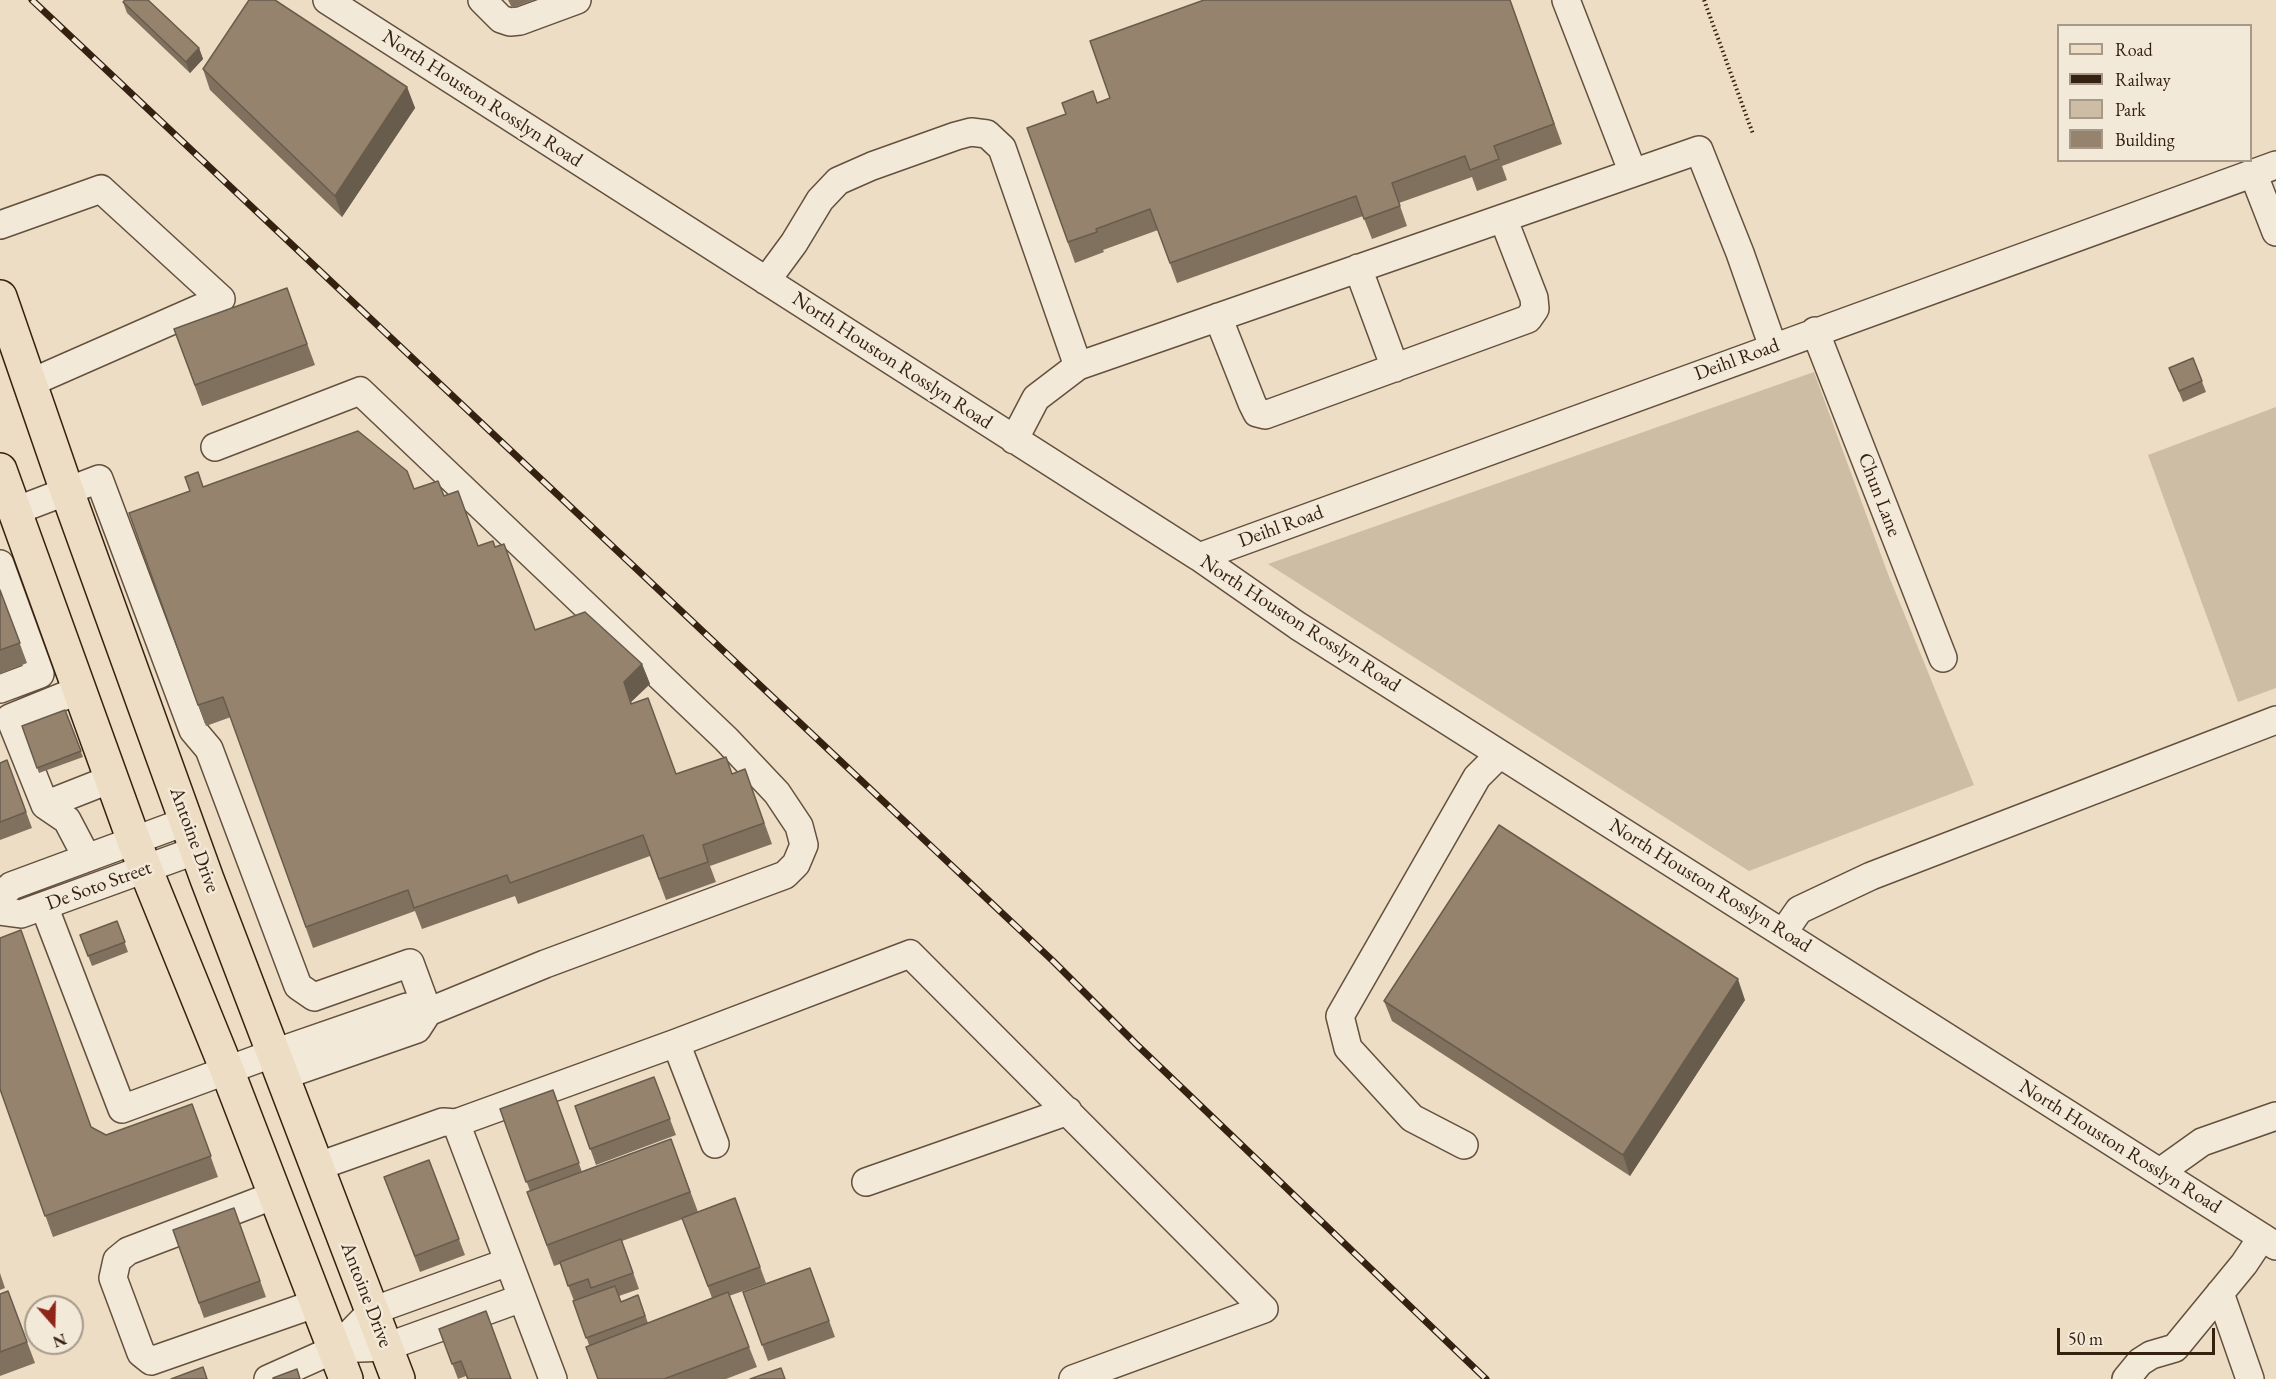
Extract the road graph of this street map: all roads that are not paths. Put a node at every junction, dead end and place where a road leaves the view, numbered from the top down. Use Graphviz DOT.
graph roads {
  1 [pos="327,0"];
  2 [pos="482,0"];
  3 [pos="577,0"];
  4 [pos="1566,0"];
  5 [pos="362,8"];
  6 [pos="2264,169"];
  7 [pos="1633,173"];
  8 [pos="1503,218"];
  9 [pos="0,225"];
  10 [pos="2276,232"];
  11 [pos="1358,268"];
  12 [pos="766,281"];
  13 [pos="0,297"];
  14 [pos="1218,317"];
  15 [pos="1815,332"];
  16 [pos="1773,347"];
  17 [pos="1078,366"];
  18 [pos="1395,368"];
  19 [pos="30,382"];
  20 [pos="1014,440"];
  21 [pos="215,447"];
  22 [pos="0,470"];
  23 [pos="67,491"];
  24 [pos="15,511"];
  25 [pos="1199,557"];
  26 [pos="0,564"];
  27 [pos="1943,658"];
  28 [pos="0,689"];
  29 [pos="79,690"];
  30 [pos="2276,720"];
  31 [pos="1500,754"];
  32 [pos="111,779"];
  33 [pos="45,805"];
  34 [pos="192,836"];
  35 [pos="140,855"];
  36 [pos="87,858"];
  37 [pos="0,898"];
  38 [pos="44,906"];
  39 [pos="0,910"];
  40 [pos="1783,933"];
  41 [pos="428,1012"];
  42 [pos="676,1043"];
  43 [pos="278,1064"];
  44 [pos="227,1070"];
  45 [pos="1068,1112"];
  46 [pos="2276,1116"];
  47 [pos="456,1123"];
  48 [pos="715,1144"];
  49 [pos="1464,1145"];
  50 [pos="316,1167"];
  51 [pos="2160,1172"];
  52 [pos="866,1182"];
  53 [pos="276,1195"];
  54 [pos="2269,1241"];
  55 [pos="508,1262"];
  56 [pos="2220,1293"];
  57 [pos="522,1298"];
  58 [pos="317,1303"];
  59 [pos="372,1311"];
  60 [pos="386,1347"];
  61 [pos="341,1364"];
  62 [pos="268,1379"];
  63 [pos="398,1379"];
  64 [pos="553,1379"];
  65 [pos="1073,1379"];
  66 [pos="2126,1379"];
  67 [pos="2250,1379"];
  1 -- 5 [label="street, North Houston Rosslyn Road"];
  2 -- 3 [label="street"];
  4 -- 7 [label="street"];
  5 -- 12 [label="street, North Houston Rosslyn Road"];
  6 -- 10 [label="street"];
  6 -- 15 [label="street, Deihl Road"];
  7 -- 8 [label="street"];
  7 -- 16 [label="street"];
  8 -- 11 [label="street"];
  8 -- 18 [label="street"];
  9 -- 19 [label="street"];
  11 -- 14 [label="street"];
  11 -- 18 [label="street"];
  12 -- 17 [label="street"];
  12 -- 20 [label="street, North Houston Rosslyn Road"];
  13 -- 19 [label="main road, Antoine Drive"];
  14 -- 17 [label="street"];
  14 -- 18 [label="street"];
  15 -- 16 [label="street, Deihl Road"];
  15 -- 27 [label="street, Chun Lane"];
  16 -- 25 [label="street, Deihl Road"];
  17 -- 20 [label="street"];
  19 -- 23 [label="main road, Antoine Drive"];
  20 -- 25 [label="street, North Houston Rosslyn Road"];
  21 -- 41 [label="street"];
  22 -- 24 [label="main road"];
  23 -- 24 [label="street"];
  23 -- 34 [label="main road, Antoine Drive"];
  23 -- 41 [label="street"];
  24 -- 29 [label="main road"];
  25 -- 31 [label="street, North Houston Rosslyn Road"];
  26 -- 28 [label="street"];
  29 -- 32 [label="main road"];
  29 -- 33 [label="street"];
  30 -- 40 [label="street"];
  31 -- 40 [label="street, North Houston Rosslyn Road"];
  31 -- 49 [label="street"];
  32 -- 33 [label="street"];
  32 -- 35 [label="main road"];
  33 -- 36 [label="street"];
  34 -- 35 [label="street, De Soto Street"];
  34 -- 43 [label="main road, Antoine Drive"];
  35 -- 36 [label="street, De Soto Street"];
  35 -- 38 [label="street, De Soto Street"];
  35 -- 44 [label="main road"];
  36 -- 37 [label="street, De Soto Street"];
  38 -- 39 [label="street, De Soto Street"];
  38 -- 44 [label="street"];
  40 -- 51 [label="street, North Houston Rosslyn Road"];
  41 -- 43 [label="street"];
  42 -- 45 [label="street"];
  42 -- 47 [label="street"];
  42 -- 48 [label="street"];
  43 -- 44 [label="street"];
  43 -- 50 [label="main road, Antoine Drive"];
  44 -- 53 [label="main road"];
  45 -- 52 [label="street"];
  45 -- 65 [label="street"];
  46 -- 51 [label="street"];
  47 -- 50 [label="street"];
  47 -- 55 [label="street"];
  50 -- 59 [label="main road, Antoine Drive"];
  51 -- 54 [label="street, North Houston Rosslyn Road"];
  53 -- 58 [label="main road"];
  53 -- 58 [label="street"];
  54 -- 56 [label="street"];
  55 -- 57 [label="street"];
  55 -- 59 [label="street"];
  56 -- 66 [label="street"];
  56 -- 67 [label="street"];
  57 -- 60 [label="street"];
  57 -- 64 [label="street"];
  58 -- 61 [label="main road"];
  59 -- 60 [label="main road, Antoine Drive"];
  59 -- 61 [label="street"];
  60 -- 61 [label="street"];
  60 -- 63 [label="main road, Antoine Drive"];
  61 -- 62 [label="street"];
}
